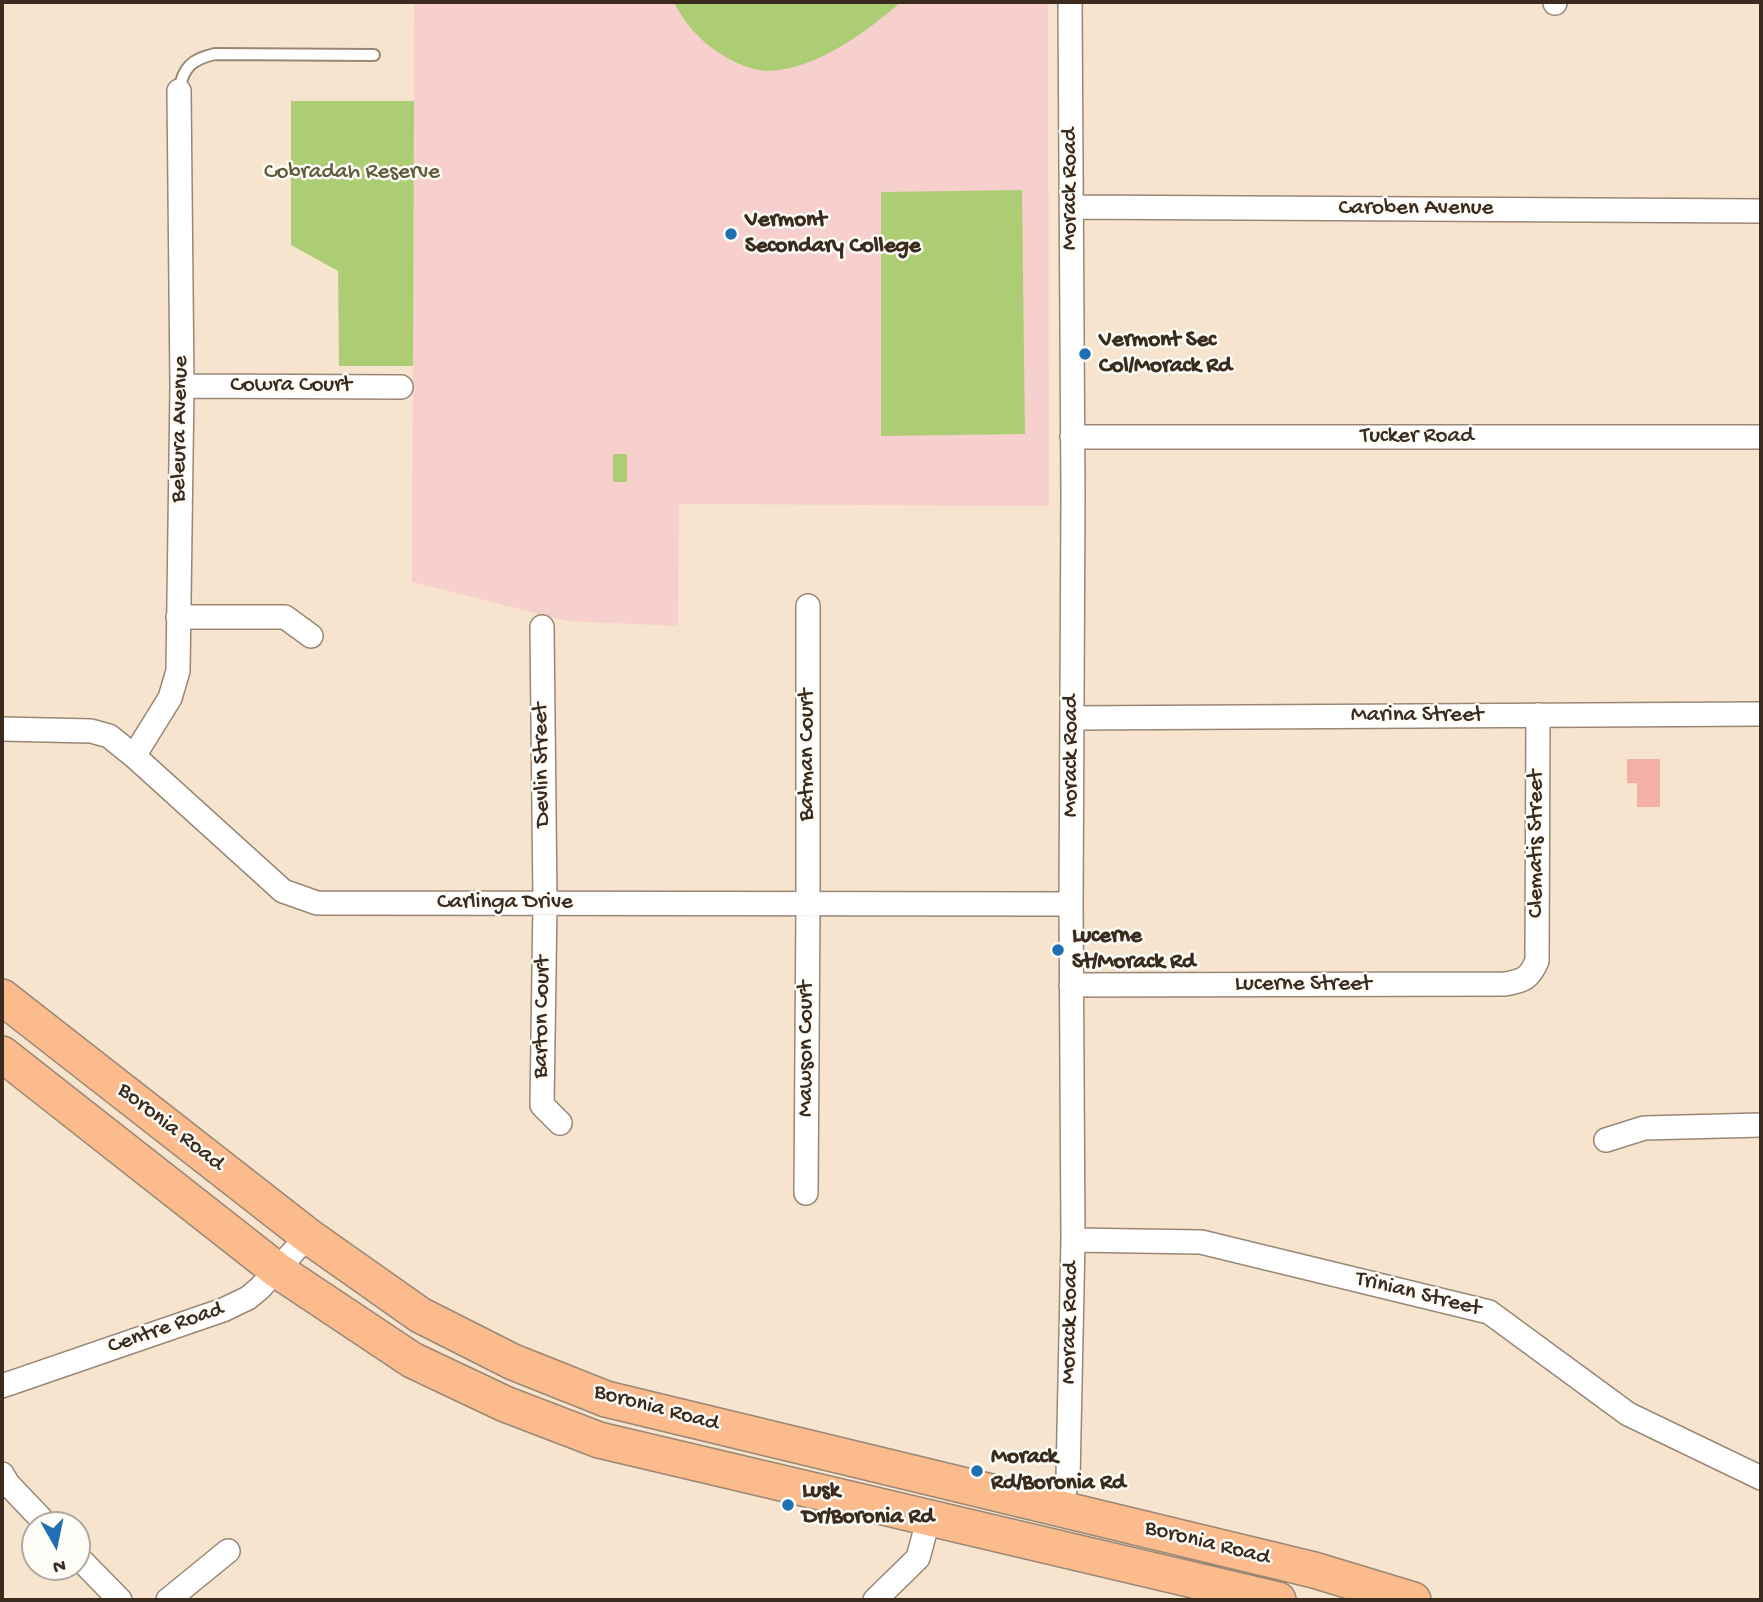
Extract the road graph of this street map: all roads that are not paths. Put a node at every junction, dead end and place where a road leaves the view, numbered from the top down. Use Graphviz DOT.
graph roads {
  1 [pos="1070,2"];
  2 [pos="374,55"];
  3 [pos="180,91"];
  4 [pos="1072,207"];
  5 [pos="1761,211"];
  6 [pos="182,386"];
  7 [pos="401,387"];
  8 [pos="1072,437"];
  9 [pos="1761,438"];
  10 [pos="808,606"];
  11 [pos="178,617"];
  12 [pos="542,627"];
  13 [pos="311,636"];
  14 [pos="1761,714"];
  15 [pos="1538,715"];
  16 [pos="1072,718"];
  17 [pos="2,729"];
  18 [pos="134,756"];
  19 [pos="545,903"];
  20 [pos="808,904"];
  21 [pos="1071,904"];
  22 [pos="1532,972"];
  23 [pos="1071,985"];
  24 [pos="2,996"];
  25 [pos="2,1054"];
  26 [pos="561,1123"];
  27 [pos="1761,1125"];
  28 [pos="1606,1140"];
  29 [pos="806,1193"];
  30 [pos="308,1236"];
  31 [pos="1073,1240"];
  32 [pos="277,1270"];
  33 [pos="2,1386"];
  34 [pos="2,1474"];
  35 [pos="1761,1478"];
  36 [pos="937,1479"];
  37 [pos="1060,1509"];
  38 [pos="34,1511"];
  39 [pos="929,1517"];
  40 [pos="1049,1547"];
  41 [pos="228,1551"];
  42 [pos="91,1570"];
  43 [pos="120,1600"];
  44 [pos="168,1600"];
  45 [pos="874,1600"];
  46 [pos="1278,1600"];
  47 [pos="1413,1600"];
  1 -- 4 [label="street, Morack Road"];
  2 -- 3 [label="lane"];
  3 -- 6 [label="street, Beleura Avenue"];
  4 -- 5 [label="street, Caroben Avenue"];
  4 -- 8 [label="street, Morack Road"];
  6 -- 7 [label="street, Cowra Court"];
  6 -- 11 [label="street, Beleura Avenue"];
  8 -- 9 [label="street, Tucker Road"];
  8 -- 16 [label="street, Morack Road"];
  10 -- 20 [label="street, Batman Court"];
  11 -- 13 [label="street"];
  11 -- 18 [label="street, Beleura Avenue"];
  12 -- 19 [label="street, Devlin Street"];
  14 -- 15 [label="street, Marina Street"];
  15 -- 16 [label="street, Marina Street"];
  15 -- 22 [label="street, Clematis Street"];
  16 -- 21 [label="street, Morack Road"];
  17 -- 18 [label="street, Carlinga Drive"];
  18 -- 19 [label="street, Carlinga Drive"];
  19 -- 20 [label="street, Carlinga Drive"];
  19 -- 26 [label="street, Barton Court"];
  20 -- 21 [label="street, Carlinga Drive"];
  20 -- 29 [label="street, Mawson Court"];
  21 -- 23 [label="street, Morack Road"];
  22 -- 23 [label="street, Lucerne Street"];
  23 -- 31 [label="street, Morack Road"];
  24 -- 30 [label="main road, Boronia Road"];
  25 -- 32 [label="main road, Boronia Road"];
  27 -- 28 [label="street"];
  30 -- 32 [label="street, Centre Road"];
  30 -- 36 [label="main road, Boronia Road"];
  31 -- 35 [label="street, Trinian Street"];
  31 -- 37 [label="street, Morack Road"];
  32 -- 33 [label="street, Centre Road"];
  32 -- 39 [label="main road, Boronia Road"];
  34 -- 38 [label="street"];
  36 -- 37 [label="main road, Boronia Road"];
  36 -- 39 [label="main road"];
  37 -- 40 [label="main road"];
  37 -- 47 [label="main road, Boronia Road"];
  39 -- 40 [label="main road, Boronia Road"];
  39 -- 45 [label="street"];
  40 -- 46 [label="main road, Boronia Road"];
  41 -- 44 [label="street"];
  42 -- 43 [label="street"];
}
